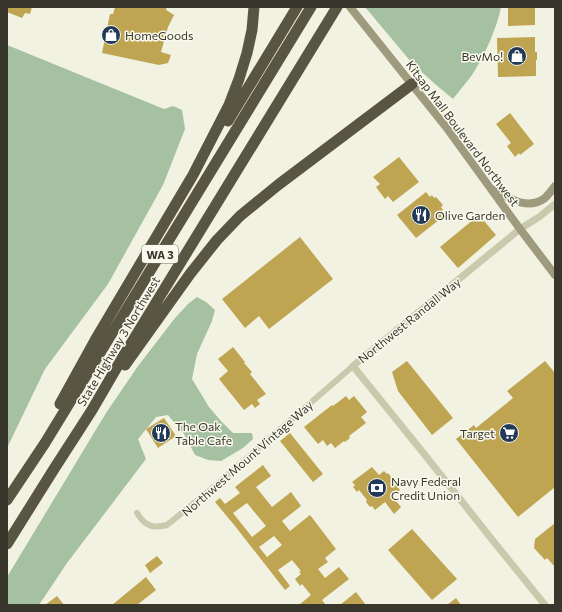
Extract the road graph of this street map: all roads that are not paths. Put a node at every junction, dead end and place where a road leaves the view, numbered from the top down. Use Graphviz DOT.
graph roads {
  1 [pos="254,7"];
  2 [pos="297,7"];
  3 [pos="311,7"];
  4 [pos="337,7"];
  5 [pos="353,10"];
  6 [pos="412,84"];
  7 [pos="192,175"];
  8 [pos="555,186"];
  9 [pos="492,189"];
  10 [pos="555,204"];
  11 [pos="520,229"];
  12 [pos="555,275"];
  13 [pos="353,366"];
  14 [pos="92,410"];
  15 [pos="7,500"];
  16 [pos="137,513"];
  17 [pos="7,544"];
  18 [pos="545,605"];
  1 -- 7 [label="highway"];
  2 -- 7 [label="highway"];
  3 -- 15 [label="highway, State Highway 3 Northwest / WA 3"];
  4 -- 14 [label="highway, State Highway 3 Northwest / WA 3"];
  5 -- 6 [label="main road, Kitsap Mall Boulevard Northwest"];
  6 -- 9 [label="main road, Kitsap Mall Boulevard Northwest"];
  6 -- 14 [label="highway"];
  7 -- 15 [label="highway"];
  8 -- 9 [label="main road"];
  9 -- 11 [label="main road, Kitsap Mall Boulevard Northwest"];
  10 -- 11 [label="street, Northwest Randall Way"];
  11 -- 12 [label="main road, Kitsap Mall Boulevard Northwest"];
  11 -- 13 [label="street, Northwest Randall Way"];
  13 -- 16 [label="street, Northwest Mount Vintage Way"];
  13 -- 18 [label="street, Northwest Randall Way"];
  14 -- 17 [label="highway, State Highway 3 Northwest / WA 3"];
}
